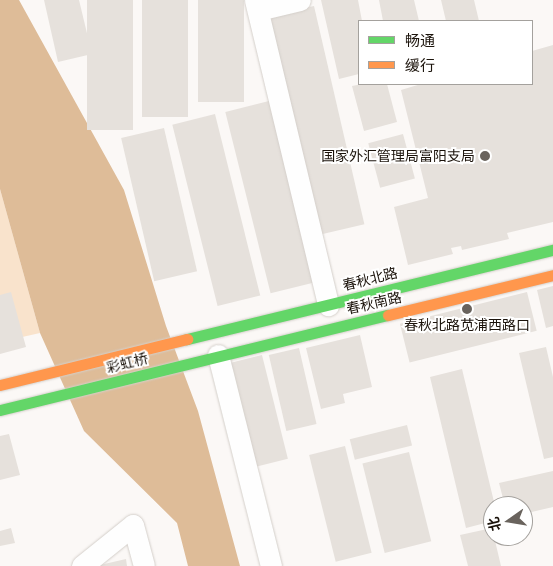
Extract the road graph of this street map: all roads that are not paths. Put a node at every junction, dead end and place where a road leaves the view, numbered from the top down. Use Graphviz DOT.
graph roads {
  1 [pos="300,0"];
  2 [pos="256,5"];
  3 [pos="553,250"];
  4 [pos="553,275"];
  5 [pos="328,305"];
  6 [pos="195,338"];
  7 [pos="210,357"];
  8 [pos="0,385"];
  9 [pos="0,410"];
  10 [pos="82,566"];
  11 [pos="144,566"];
  12 [pos="271,566"];
  1 -- 2 [label="street"];
  2 -- 5 [label="street"];
  3 -- 5 [label="street, 春秋北路"];
  4 -- 7 [label="street, 春秋南路"];
  5 -- 6 [label="street, 春秋北路"];
  6 -- 8 [label="street, 彩虹桥"];
  7 -- 9 [label="street, 彩虹桥"];
  7 -- 12 [label="street"];
  10 -- 11 [label="street"];
}
